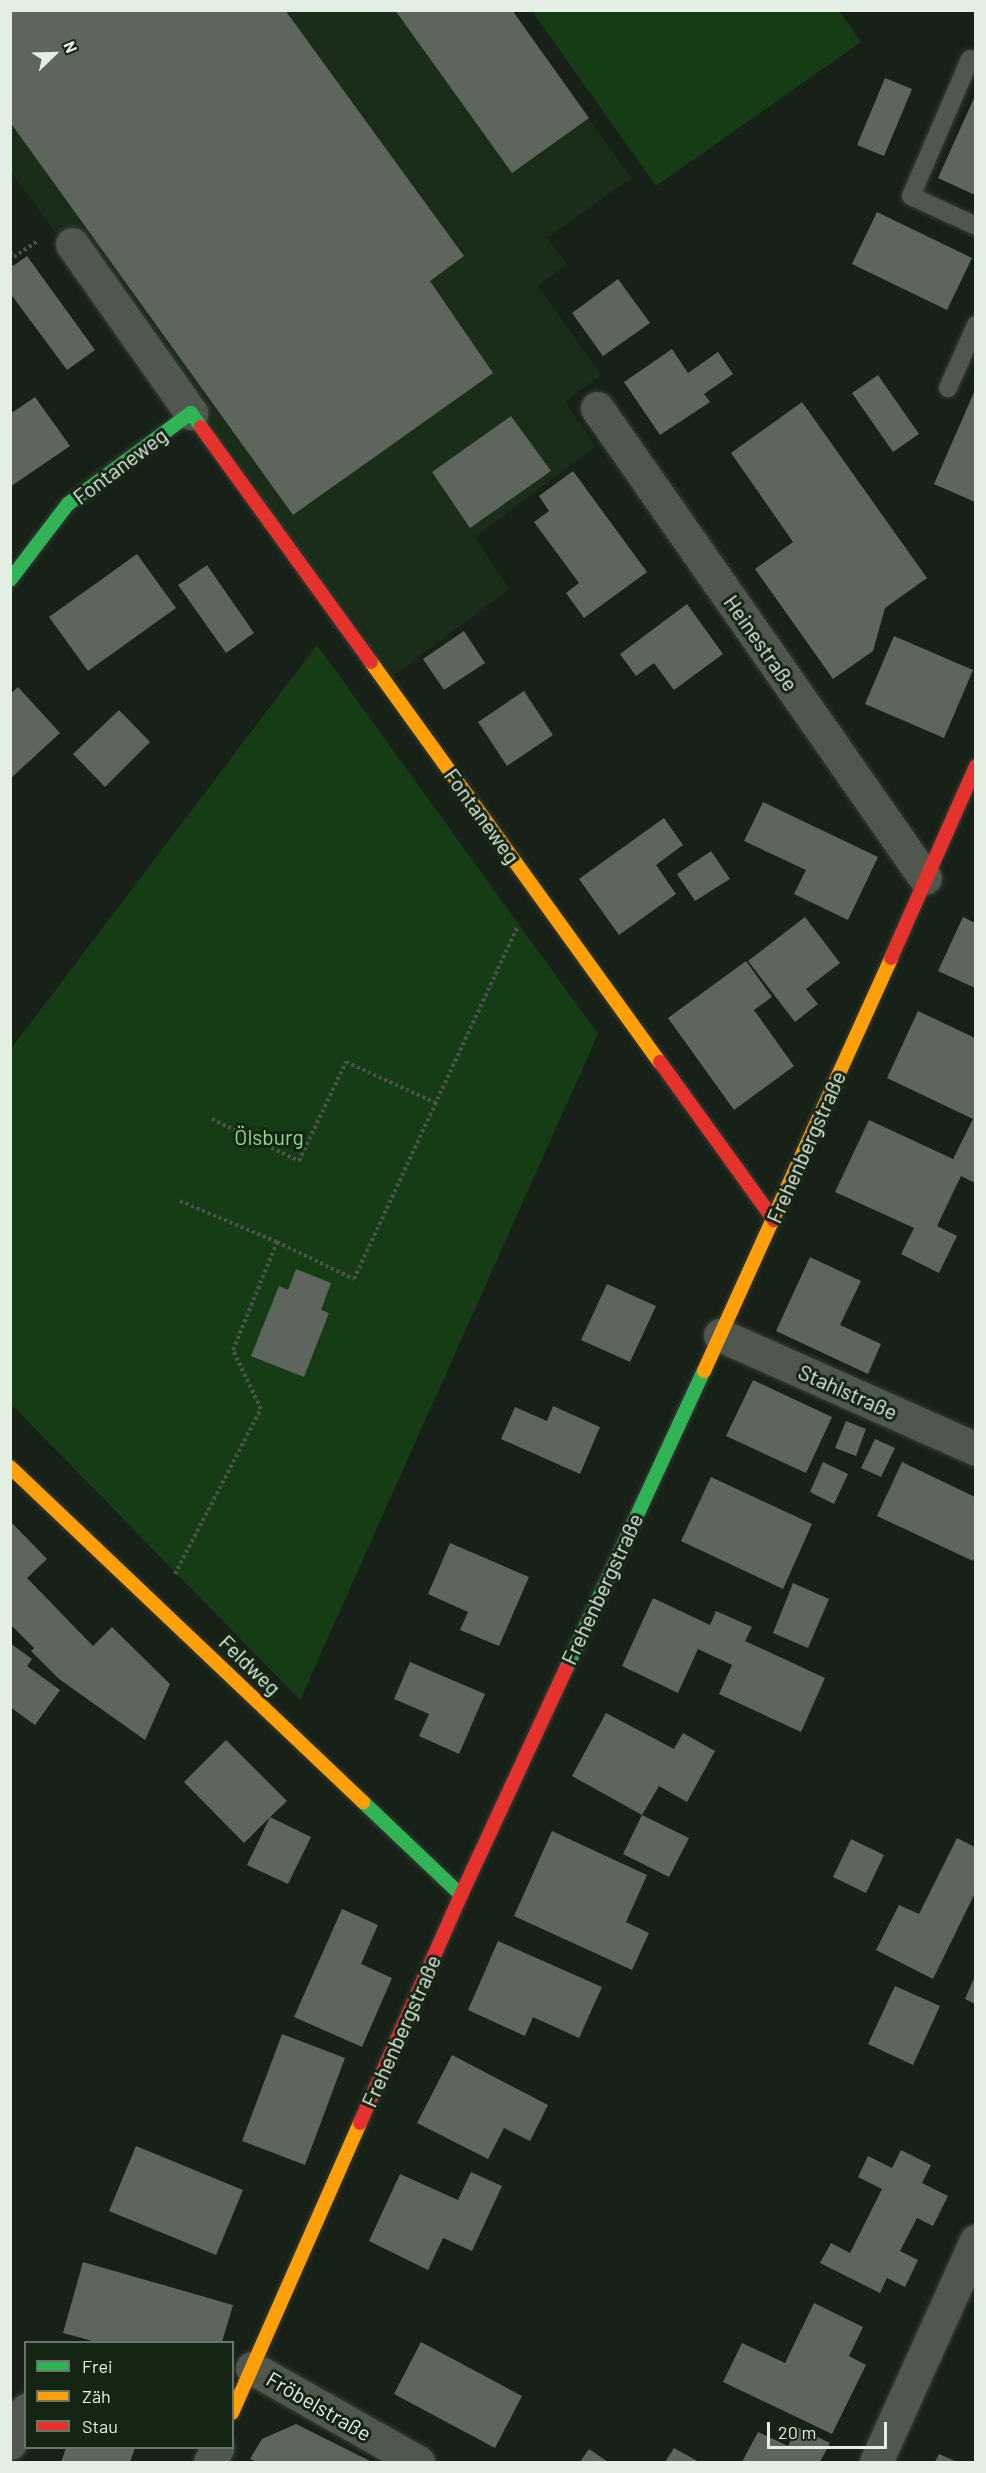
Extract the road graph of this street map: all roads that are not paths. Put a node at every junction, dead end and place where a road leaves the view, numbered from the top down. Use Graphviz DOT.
graph roads {
  1 [pos="970,59"];
  2 [pos="975,226"];
  3 [pos="72,244"];
  4 [pos="975,325"];
  5 [pos="948,388"];
  6 [pos="597,408"];
  7 [pos="191,414"];
  8 [pos="10,580"];
  9 [pos="975,766"];
  10 [pos="925,878"];
  11 [pos="774,1220"];
  12 [pos="720,1335"];
  13 [pos="975,1449"];
  14 [pos="10,1467"];
  15 [pos="461,1895"];
  16 [pos="975,2241"];
  17 [pos="252,2368"];
  18 [pos="234,2408"];
  19 [pos="24,2414"];
  20 [pos="10,2443"];
  21 [pos="217,2449"];
  22 [pos="210,2463"];
  23 [pos="418,2463"];
  24 [pos="876,2463"];
  1 -- 2 [label="lane"];
  3 -- 7 [label="street, Fontaneweg"];
  4 -- 5 [label="lane"];
  6 -- 10 [label="street, Heinestraße"];
  7 -- 8 [label="street, Fontaneweg"];
  7 -- 11 [label="street, Fontaneweg"];
  9 -- 10 [label="street, Frehenbergstraße"];
  10 -- 11 [label="street, Frehenbergstraße"];
  11 -- 12 [label="street, Frehenbergstraße"];
  12 -- 13 [label="street, Stahlstraße"];
  12 -- 15 [label="street, Frehenbergstraße"];
  14 -- 15 [label="street, Feldweg"];
  15 -- 17 [label="street, Frehenbergstraße"];
  16 -- 24 [label="street"];
  17 -- 18 [label="street, Frehenbergstraße"];
  17 -- 23 [label="street, Fröbelstraße"];
  19 -- 20 [label="street"];
  21 -- 22 [label="street"];
}
